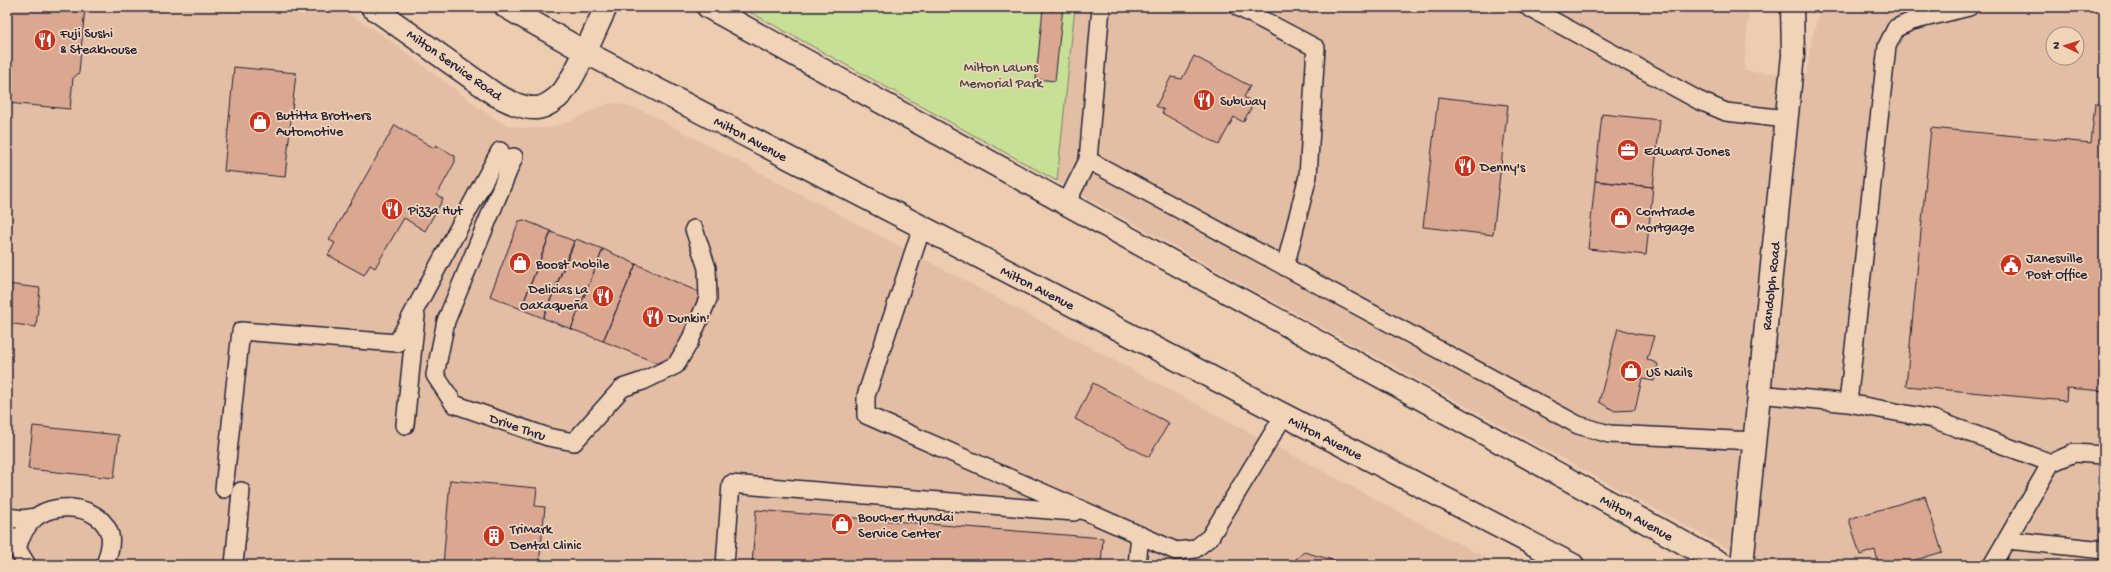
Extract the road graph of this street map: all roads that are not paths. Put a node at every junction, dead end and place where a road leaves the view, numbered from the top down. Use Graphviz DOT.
graph roads {
  1 [pos="372,7"];
  2 [pos="506,7"];
  3 [pos="606,7"];
  4 [pos="708,7"];
  5 [pos="1101,7"];
  6 [pos="1238,7"];
  7 [pos="1528,7"];
  8 [pos="1792,7"];
  9 [pos="1969,7"];
  10 [pos="585,52"];
  11 [pos="1786,119"];
  12 [pos="1088,160"];
  13 [pos="1066,204"];
  14 [pos="922,227"];
  15 [pos="694,229"];
  16 [pos="1286,267"];
  17 [pos="417,307"];
  18 [pos="1759,394"];
  19 [pos="1848,403"];
  20 [pos="1284,415"];
  21 [pos="405,425"];
  22 [pos="1755,441"];
  23 [pos="2104,455"];
  24 [pos="2051,463"];
  25 [pos="224,489"];
  26 [pos="241,491"];
  27 [pos="1088,513"];
  28 [pos="7,517"];
  29 [pos="36,517"];
  30 [pos="7,532"];
  31 [pos="1140,535"];
  32 [pos="2006,540"];
  33 [pos="17,549"];
  34 [pos="2104,550"];
  35 [pos="27,565"];
  36 [pos="105,565"];
  37 [pos="234,565"];
  38 [pos="725,565"];
  39 [pos="1137,565"];
  40 [pos="1573,565"];
  41 [pos="1724,565"];
  42 [pos="1742,565"];
  43 [pos="1992,565"];
  1 -- 10 [label="main road, Milton Service Road"];
  2 -- 10 [label="main road, Milton Avenue"];
  3 -- 10 [label="main road, Milton Service Road"];
  4 -- 13 [label="main road, Milton Avenue"];
  5 -- 12 [label="lane"];
  6 -- 16 [label="lane"];
  7 -- 11 [label="lane"];
  8 -- 11 [label="main road, Randolph Road"];
  9 -- 19 [label="lane"];
  10 -- 14 [label="main road, Milton Avenue"];
  11 -- 18 [label="main road, Randolph Road"];
  12 -- 13 [label="lane"];
  12 -- 16 [label="lane"];
  13 -- 41 [label="main road, Milton Avenue"];
  14 -- 20 [label="main road, Milton Avenue"];
  14 -- 27 [label="lane"];
  15 -- 17 [label="lane, Drive Thru"];
  16 -- 22 [label="lane"];
  17 -- 21 [label="lane"];
  17 -- 25 [label="lane"];
  18 -- 19 [label="lane"];
  18 -- 22 [label="main road, Randolph Road"];
  19 -- 24 [label="lane"];
  20 -- 31 [label="lane"];
  20 -- 40 [label="main road, Milton Avenue"];
  22 -- 42 [label="main road, Randolph Road"];
  23 -- 24 [label="lane"];
  24 -- 32 [label="lane"];
  26 -- 37 [label="lane"];
  27 -- 31 [label="lane"];
  27 -- 38 [label="lane"];
  28 -- 29 [label="lane"];
  29 -- 33 [label="lane"];
  29 -- 36 [label="lane"];
  30 -- 33 [label="lane"];
  31 -- 39 [label="lane"];
  32 -- 34 [label="lane"];
  32 -- 43 [label="lane"];
  33 -- 35 [label="lane"];
}
